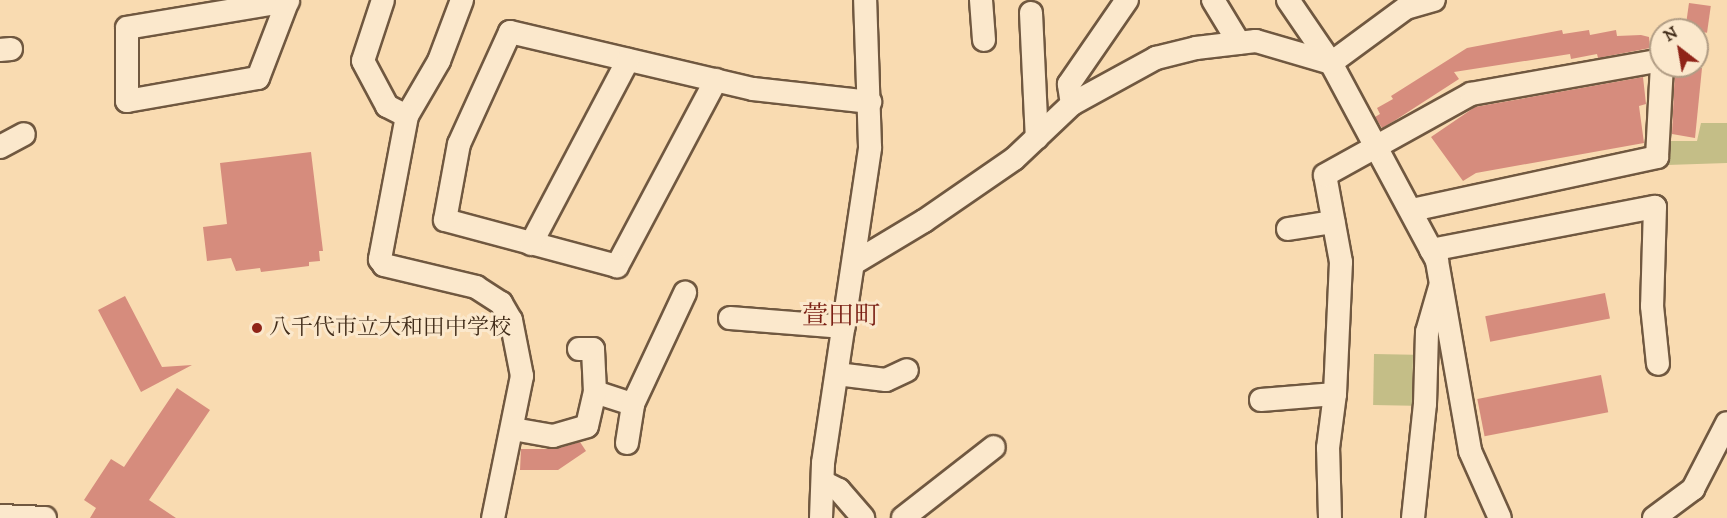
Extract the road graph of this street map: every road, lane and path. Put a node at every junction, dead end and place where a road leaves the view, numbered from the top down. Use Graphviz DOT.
graph roads {
  1 [pos="288,0"];
  2 [pos="383,0"];
  3 [pos="462,0"];
  4 [pos="865,0"];
  5 [pos="981,0"];
  6 [pos="1127,0"];
  7 [pos="1213,0"];
  8 [pos="1288,0"];
  9 [pos="1434,0"];
  10 [pos="1031,13"];
  11 [pos="984,40"];
  12 [pos="1239,43"];
  13 [pos="628,60"];
  14 [pos="1649,62"];
  15 [pos="1331,63"];
  16 [pos="1661,78"];
  17 [pos="716,80"];
  18 [pos="870,102"];
  19 [pos="1072,104"];
  20 [pos="407,116"];
  21 [pos="24,134"];
  22 [pos="1037,138"];
  23 [pos="0,147"];
  24 [pos="1378,147"];
  25 [pos="1412,210"];
  26 [pos="1333,222"];
  27 [pos="1288,229"];
  28 [pos="531,243"];
  29 [pos="1431,250"];
  30 [pos="854,263"];
  31 [pos="1440,287"];
  32 [pos="685,293"];
  33 [pos="730,318"];
  34 [pos="844,327"];
  35 [pos="593,348"];
  36 [pos="1658,364"];
  37 [pos="907,370"];
  38 [pos="837,374"];
  39 [pos="595,392"];
  40 [pos="1335,394"];
  41 [pos="1261,400"];
  42 [pos="633,404"];
  43 [pos="1727,423"];
  44 [pos="513,429"];
  45 [pos="627,443"];
  46 [pos="994,447"];
  47 [pos="823,482"];
  48 [pos="0,516"];
  49 [pos="45,518"];
  50 [pos="493,518"];
  51 [pos="821,518"];
  52 [pos="863,518"];
  53 [pos="903,518"];
  54 [pos="1330,518"];
  55 [pos="1413,518"];
  56 [pos="1500,518"];
  57 [pos="1654,518"];
  1 -- 1 [label="street"];
  2 -- 20 [label="street"];
  3 -- 20 [label="street"];
  4 -- 18 [label="street"];
  5 -- 11 [label="street"];
  6 -- 19 [label="street"];
  7 -- 12 [label="street"];
  8 -- 15 [label="street"];
  9 -- 15 [label="street"];
  10 -- 22 [label="street"];
  12 -- 15 [label="street"];
  12 -- 19 [label="street"];
  13 -- 17 [label="street"];
  13 -- 28 [label="street"];
  13 -- 28 [label="street"];
  14 -- 24 [label="street"];
  15 -- 24 [label="street"];
  16 -- 25 [label="street"];
  17 -- 18 [label="street"];
  17 -- 28 [label="street"];
  18 -- 30 [label="street"];
  19 -- 22 [label="street"];
  20 -- 44 [label="street"];
  21 -- 23 [label="street"];
  22 -- 30 [label="street"];
  24 -- 25 [label="street"];
  24 -- 26 [label="street"];
  25 -- 29 [label="street"];
  26 -- 27 [label="street"];
  26 -- 40 [label="street"];
  29 -- 31 [label="street"];
  29 -- 36 [label="street"];
  30 -- 34 [label="street"];
  31 -- 55 [label="street"];
  31 -- 56 [label="street"];
  32 -- 42 [label="street"];
  33 -- 34 [label="street"];
  34 -- 38 [label="street"];
  35 -- 39 [label="street"];
  37 -- 38 [label="street"];
  38 -- 47 [label="street"];
  39 -- 42 [label="street"];
  39 -- 44 [label="street"];
  40 -- 41 [label="street"];
  40 -- 54 [label="street"];
  42 -- 45 [label="street"];
  43 -- 57 [label="street"];
  44 -- 50 [label="street"];
  46 -- 53 [label="street"];
  47 -- 51 [label="street"];
  47 -- 52 [label="street"];
  48 -- 49 [label="street"];
}
